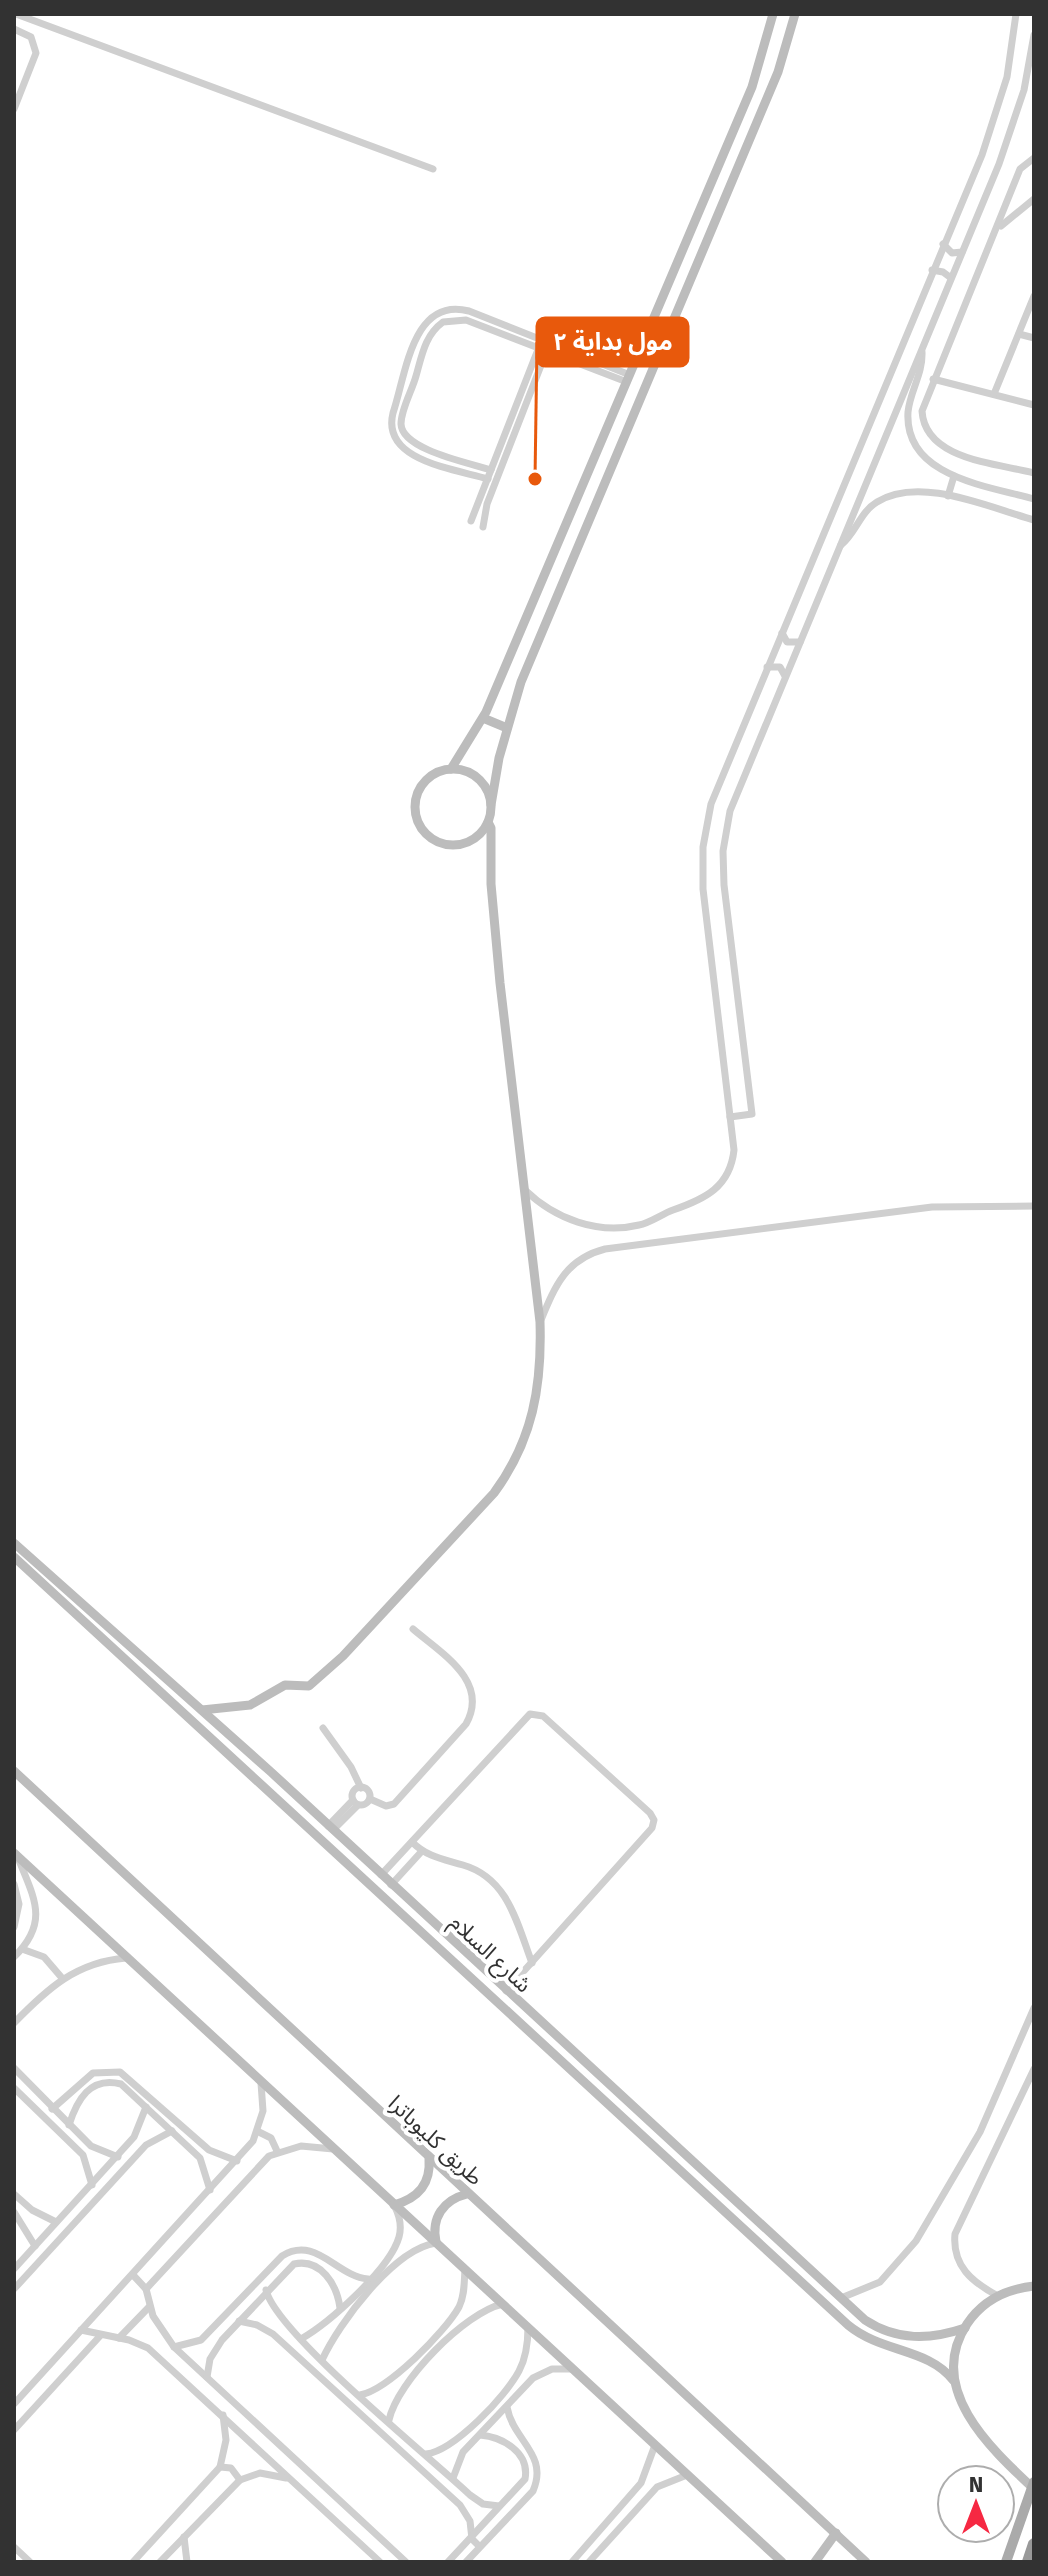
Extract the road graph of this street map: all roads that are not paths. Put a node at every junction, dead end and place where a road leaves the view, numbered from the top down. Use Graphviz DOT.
graph roads {
  1 [pos="16,14"];
  2 [pos="773,14"];
  3 [pos="795,14"];
  4 [pos="1016,14"];
  5 [pos="14,29"];
  6 [pos="1034,35"];
  7 [pos="14,109"];
  8 [pos="1034,158"];
  9 [pos="433,169"];
  10 [pos="1034,199"];
  11 [pos="700,210"];
  12 [pos="717,218"];
  13 [pos="996,230"];
  14 [pos="687,240"];
  15 [pos="943,244"];
  16 [pos="705,245"];
  17 [pos="962,252"];
  18 [pos="932,270"];
  19 [pos="951,278"];
  20 [pos="1034,296"];
  21 [pos="1019,334"];
  22 [pos="1034,338"];
  23 [pos="543,349"];
  24 [pos="921,349"];
  25 [pos="593,364"];
  26 [pos="629,378"];
  27 [pos="933,379"];
  28 [pos="405,381"];
  29 [pos="414,384"];
  30 [pos="994,394"];
  31 [pos="1034,405"];
  32 [pos="491,470"];
  33 [pos="1034,473"];
  34 [pos="954,476"];
  35 [pos="488,479"];
  36 [pos="486,495"];
  37 [pos="948,496"];
  38 [pos="1034,499"];
  39 [pos="1034,520"];
  40 [pos="471,521"];
  41 [pos="483,527"];
  42 [pos="839,546"];
  43 [pos="782,633"];
  44 [pos="800,642"];
  45 [pos="767,667"];
  46 [pos="785,676"];
  47 [pos="483,718"];
  48 [pos="507,728"];
  49 [pos="451,769"];
  50 [pos="491,805"];
  51 [pos="488,822"];
  52 [pos="730,1117"];
  53 [pos="525,1190"];
  54 [pos="1034,1206"];
  55 [pos="642,1225"];
  56 [pos="644,1243"];
  57 [pos="540,1322"];
  58 [pos="14,1543"];
  59 [pos="14,1557"];
  60 [pos="413,1629"];
  61 [pos="202,1710"];
  62 [pos="323,1728"];
  63 [pos="14,1771"];
  64 [pos="361,1788"];
  65 [pos="370,1799"];
  66 [pos="356,1802"];
  67 [pos="331,1828"];
  68 [pos="412,1842"];
  69 [pos="422,1851"];
  70 [pos="15,1855"];
  71 [pos="381,1875"];
  72 [pos="14,1884"];
  73 [pos="391,1885"];
  74 [pos="14,1927"];
  75 [pos="22,1949"];
  76 [pos="14,1957"];
  77 [pos="126,1958"];
  78 [pos="532,1963"];
  79 [pos="62,1978"];
  80 [pos="506,1991"];
  81 [pos="1034,2008"];
  82 [pos="14,2023"];
  83 [pos="14,2068"];
  84 [pos="1034,2069"];
  85 [pos="261,2083"];
  86 [pos="16,2084"];
  87 [pos="146,2107"];
  88 [pos="52,2109"];
  89 [pos="69,2125"];
  90 [pos="172,2131"];
  91 [pos="259,2132"];
  92 [pos="134,2137"];
  93 [pos="146,2145"];
  94 [pos="91,2146"];
  95 [pos="333,2149"];
  96 [pos="277,2151"];
  97 [pos="83,2155"];
  98 [pos="118,2157"];
  99 [pos="429,2158"];
  100 [pos="237,2161"];
  101 [pos="92,2185"];
  102 [pos="210,2190"];
  103 [pos="14,2194"];
  104 [pos="467,2194"];
  105 [pos="727,2194"];
  106 [pos="718,2204"];
  107 [pos="394,2205"];
  108 [pos="14,2212"];
  109 [pos="56,2222"];
  110 [pos="436,2243"];
  111 [pos="35,2246"];
  112 [pos="14,2269"];
  113 [pos="465,2269"];
  114 [pos="133,2275"];
  115 [pos="368,2279"];
  116 [pos="1034,2286"];
  117 [pos="14,2289"];
  118 [pos="146,2289"];
  119 [pos="266,2290"];
  120 [pos="998,2296"];
  121 [pos="841,2298"];
  122 [pos="503,2304"];
  123 [pos="149,2307"];
  124 [pos="340,2308"];
  125 [pos="239,2321"];
  126 [pos="282,2322"];
  127 [pos="528,2327"];
  128 [pos="965,2328"];
  129 [pos="81,2330"];
  130 [pos="209,2332"];
  131 [pos="273,2334"];
  132 [pos="100,2336"];
  133 [pos="119,2338"];
  134 [pos="301,2339"];
  135 [pos="220,2342"];
  136 [pos="174,2347"];
  137 [pos="322,2360"];
  138 [pos="573,2369"];
  139 [pos="207,2377"];
  140 [pos="953,2380"];
  141 [pos="360,2395"];
  142 [pos="14,2404"];
  143 [pos="507,2407"];
  144 [pos="222,2413"];
  145 [pos="389,2420"];
  146 [pos="14,2430"];
  147 [pos="480,2435"];
  148 [pos="453,2444"];
  149 [pos="655,2445"];
  150 [pos="463,2452"];
  151 [pos="426,2454"];
  152 [pos="220,2467"];
  153 [pos="687,2475"];
  154 [pos="453,2478"];
  155 [pos="240,2480"];
  156 [pos="290,2480"];
  157 [pos="1034,2482"];
  158 [pos="641,2483"];
  159 [pos="1034,2489"];
  160 [pos="651,2493"];
  161 [pos="499,2506"];
  162 [pos="836,2533"];
  163 [pos="184,2537"];
  164 [pos="472,2539"];
  165 [pos="1034,2544"];
  166 [pos="479,2546"];
  167 [pos="14,2547"];
  168 [pos="30,2562"];
  169 [pos="133,2562"];
  170 [pos="160,2562"];
  171 [pos="187,2562"];
  172 [pos="380,2562"];
  173 [pos="406,2562"];
  174 [pos="448,2562"];
  175 [pos="466,2562"];
  176 [pos="572,2562"];
  177 [pos="589,2562"];
  178 [pos="782,2562"];
  179 [pos="815,2562"];
  180 [pos="866,2562"];
  181 [pos="1006,2562"];
  182 [pos="1028,2562"];
  1 -- 9 [label="street"];
  2 -- 11 [label="main road"];
  3 -- 12 [label="main road"];
  4 -- 15 [label="street"];
  5 -- 7 [label="street"];
  6 -- 17 [label="street"];
  8 -- 13 [label="street"];
  10 -- 13 [label="street"];
  11 -- 12 [label="main road"];
  11 -- 14 [label="main road"];
  12 -- 16 [label="main road"];
  13 -- 27 [label="street"];
  14 -- 16 [label="main road"];
  14 -- 26 [label="main road"];
  15 -- 17 [label="street"];
  15 -- 18 [label="street"];
  16 -- 48 [label="main road"];
  17 -- 19 [label="street"];
  18 -- 19 [label="street"];
  18 -- 43 [label="street"];
  19 -- 24 [label="street"];
  20 -- 21 [label="street"];
  21 -- 22 [label="street"];
  21 -- 30 [label="street"];
  23 -- 25 [label="street"];
  23 -- 29 [label="street"];
  23 -- 32 [label="street"];
  23 -- 36 [label="street"];
  24 -- 34 [label="street"];
  24 -- 42 [label="street"];
  25 -- 26 [label="street"];
  25 -- 28 [label="street"];
  26 -- 47 [label="main road"];
  27 -- 30 [label="street"];
  27 -- 33 [label="street"];
  28 -- 29 [label="street"];
  28 -- 35 [label="street"];
  29 -- 32 [label="street"];
  30 -- 31 [label="street"];
  32 -- 35 [label="street"];
  34 -- 37 [label="street"];
  34 -- 38 [label="street"];
  35 -- 36 [label="street"];
  36 -- 40 [label="street"];
  36 -- 41 [label="street"];
  37 -- 39 [label="street"];
  37 -- 42 [label="street"];
  42 -- 44 [label="street"];
  43 -- 44 [label="street"];
  43 -- 45 [label="street"];
  44 -- 46 [label="street"];
  45 -- 46 [label="street"];
  45 -- 52 [label="street"];
  46 -- 52 [label="street"];
  47 -- 48 [label="main road"];
  47 -- 49 [label="main road"];
  48 -- 50 [label="main road"];
  49 -- 50 [label="main road"];
  49 -- 51 [label="main road"];
  50 -- 51 [label="main road"];
  51 -- 53 [label="main road"];
  52 -- 55 [label="street"];
  53 -- 55 [label="street"];
  53 -- 57 [label="main road"];
  54 -- 56 [label="street"];
  55 -- 56 [label="street"];
  56 -- 57 [label="street"];
  57 -- 61 [label="main road"];
  58 -- 61 [label="main road, شارع السلام"];
  59 -- 106 [label="main road, شارع السلام"];
  60 -- 65 [label="street"];
  61 -- 67 [label="main road, شارع السلام"];
  62 -- 64 [label="street"];
  63 -- 99 [label="main road, طريق كليوباترا"];
  64 -- 65 [label="street"];
  64 -- 66 [label="street"];
  65 -- 66 [label="street"];
  66 -- 67 [label="street"];
  67 -- 71 [label="main road, شارع السلام"];
  68 -- 69 [label="street"];
  68 -- 71 [label="street"];
  68 -- 78 [label="street"];
  69 -- 73 [label="street"];
  69 -- 78 [label="street"];
  70 -- 75 [label="street"];
  70 -- 77 [label="main road"];
  71 -- 73 [label="main road, شارع السلام"];
  72 -- 74 [label="street"];
  73 -- 80 [label="main road, شارع السلام"];
  75 -- 76 [label="street"];
  75 -- 79 [label="street"];
  77 -- 79 [label="street"];
  77 -- 85 [label="main road"];
  78 -- 80 [label="street"];
  79 -- 82 [label="street"];
  80 -- 105 [label="main road, شارع السلام"];
  81 -- 121 [label="street"];
  83 -- 86 [label="street"];
  84 -- 120 [label="street"];
  85 -- 91 [label="street"];
  85 -- 95 [label="main road"];
  86 -- 88 [label="street"];
  86 -- 97 [label="street"];
  87 -- 89 [label="street"];
  87 -- 90 [label="street"];
  87 -- 92 [label="street"];
  88 -- 89 [label="street"];
  88 -- 100 [label="street"];
  89 -- 94 [label="street"];
  90 -- 93 [label="street"];
  90 -- 102 [label="street"];
  91 -- 96 [label="street"];
  91 -- 100 [label="street"];
  92 -- 93 [label="street"];
  92 -- 98 [label="street"];
  93 -- 117 [label="street"];
  94 -- 97 [label="street"];
  94 -- 98 [label="street"];
  95 -- 96 [label="street"];
  95 -- 107 [label="main road"];
  96 -- 118 [label="street"];
  97 -- 101 [label="street"];
  98 -- 101 [label="street"];
  99 -- 104 [label="main road, طريق كليوباترا"];
  99 -- 107 [label="main road"];
  100 -- 102 [label="street"];
  101 -- 109 [label="street"];
  102 -- 114 [label="street"];
  103 -- 109 [label="street"];
  104 -- 110 [label="main road"];
  104 -- 162 [label="main road, طريق كليوباترا"];
  105 -- 106 [label="main road"];
  105 -- 121 [label="main road, شارع السلام"];
  106 -- 140 [label="main road, شارع السلام"];
  107 -- 110 [label="main road"];
  107 -- 115 [label="street"];
  108 -- 111 [label="street"];
  109 -- 111 [label="street"];
  110 -- 113 [label="main road"];
  110 -- 137 [label="street"];
  111 -- 112 [label="street"];
  113 -- 122 [label="main road"];
  113 -- 141 [label="street"];
  114 -- 118 [label="street"];
  114 -- 129 [label="street"];
  115 -- 124 [label="street"];
  115 -- 130 [label="street"];
  116 -- 120 [label="main road"];
  118 -- 123 [label="street"];
  119 -- 124 [label="street"];
  119 -- 125 [label="street"];
  119 -- 126 [label="street"];
  120 -- 128 [label="main road"];
  121 -- 128 [label="main road, شارع السلام"];
  122 -- 127 [label="main road"];
  122 -- 145 [label="street"];
  123 -- 133 [label="street"];
  123 -- 136 [label="street"];
  124 -- 134 [label="street"];
  125 -- 131 [label="street"];
  125 -- 135 [label="street"];
  126 -- 131 [label="street"];
  126 -- 134 [label="street"];
  127 -- 138 [label="main road"];
  127 -- 148 [label="street"];
  128 -- 140 [label="main road"];
  129 -- 132 [label="street"];
  129 -- 142 [label="street"];
  130 -- 135 [label="street"];
  130 -- 136 [label="street"];
  131 -- 164 [label="street"];
  132 -- 133 [label="street"];
  132 -- 146 [label="street"];
  133 -- 144 [label="street"];
  134 -- 137 [label="street"];
  135 -- 139 [label="street"];
  136 -- 139 [label="street"];
  137 -- 141 [label="street"];
  138 -- 143 [label="street"];
  138 -- 149 [label="main road"];
  139 -- 173 [label="street"];
  140 -- 159 [label="main road"];
  141 -- 145 [label="street"];
  143 -- 147 [label="street"];
  143 -- 166 [label="street"];
  144 -- 152 [label="street"];
  144 -- 156 [label="street"];
  145 -- 151 [label="street"];
  147 -- 150 [label="street"];
  147 -- 161 [label="street"];
  148 -- 150 [label="street"];
  148 -- 151 [label="street"];
  149 -- 153 [label="main road"];
  149 -- 158 [label="street"];
  150 -- 154 [label="street"];
  151 -- 154 [label="street"];
  152 -- 155 [label="street"];
  152 -- 169 [label="street"];
  153 -- 160 [label="street"];
  153 -- 178 [label="main road"];
  154 -- 161 [label="street"];
  155 -- 156 [label="street"];
  155 -- 163 [label="street"];
  156 -- 172 [label="street"];
  157 -- 181 [label="main road, bridge"];
  158 -- 160 [label="street"];
  158 -- 176 [label="street"];
  160 -- 177 [label="street"];
  161 -- 164 [label="street"];
  162 -- 179 [label="main road"];
  162 -- 180 [label="main road, طريق كليوباترا"];
  163 -- 170 [label="street"];
  163 -- 171 [label="street"];
  164 -- 166 [label="street"];
  164 -- 174 [label="street"];
  165 -- 182 [label="highway"];
  166 -- 175 [label="street"];
  167 -- 168 [label="street"];
}
